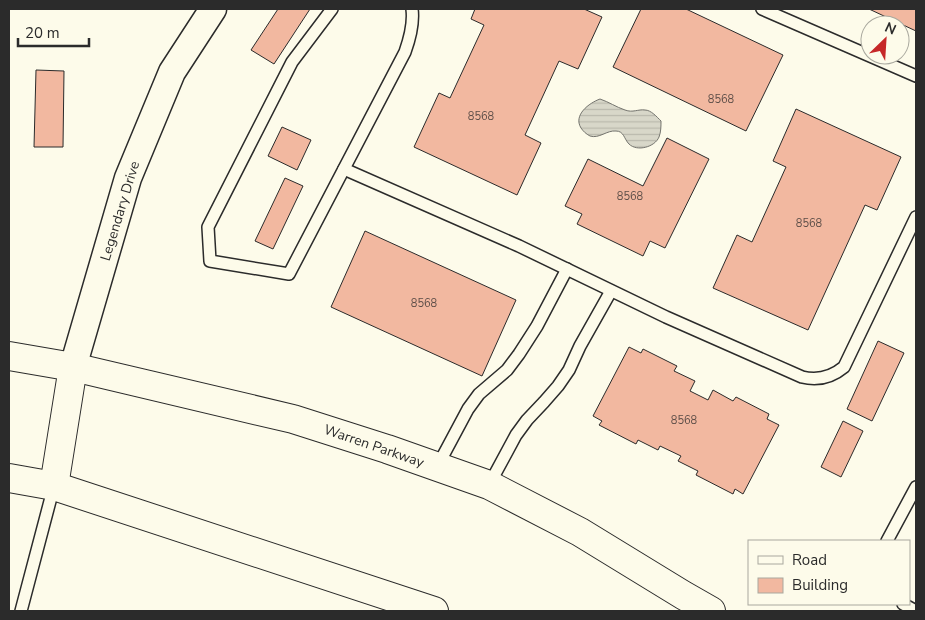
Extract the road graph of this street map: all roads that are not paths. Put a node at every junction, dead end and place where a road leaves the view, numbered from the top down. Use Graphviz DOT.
graph roads {
  1 [pos="214,9"];
  2 [pos="332,9"];
  3 [pos="412,9"];
  4 [pos="762,9"];
  5 [pos="916,76"];
  6 [pos="344,169"];
  7 [pos="916,217"];
  8 [pos="567,270"];
  9 [pos="611,291"];
  10 [pos="9,356"];
  11 [pos="74,367"];
  12 [pos="436,467"];
  13 [pos="9,478"];
  14 [pos="54,486"];
  15 [pos="489,486"];
  16 [pos="916,487"];
  17 [pos="888,540"];
  18 [pos="21,611"];
  19 [pos="434,611"];
  20 [pos="711,611"];
  1 -- 11 [label="street, Legendary Drive"];
  2 -- 6 [label="lane"];
  3 -- 6 [label="lane"];
  4 -- 5 [label="lane"];
  6 -- 8 [label="lane"];
  7 -- 9 [label="lane"];
  8 -- 9 [label="lane"];
  8 -- 12 [label="lane"];
  9 -- 15 [label="lane"];
  10 -- 11 [label="main road, Warren Parkway"];
  11 -- 12 [label="main road, Warren Parkway"];
  11 -- 14 [label="main road"];
  12 -- 15 [label="main road, Warren Parkway"];
  13 -- 14 [label="main road"];
  14 -- 18 [label="lane"];
  14 -- 19 [label="main road"];
  15 -- 20 [label="main road, Warren Parkway"];
  16 -- 17 [label="lane"];
}
